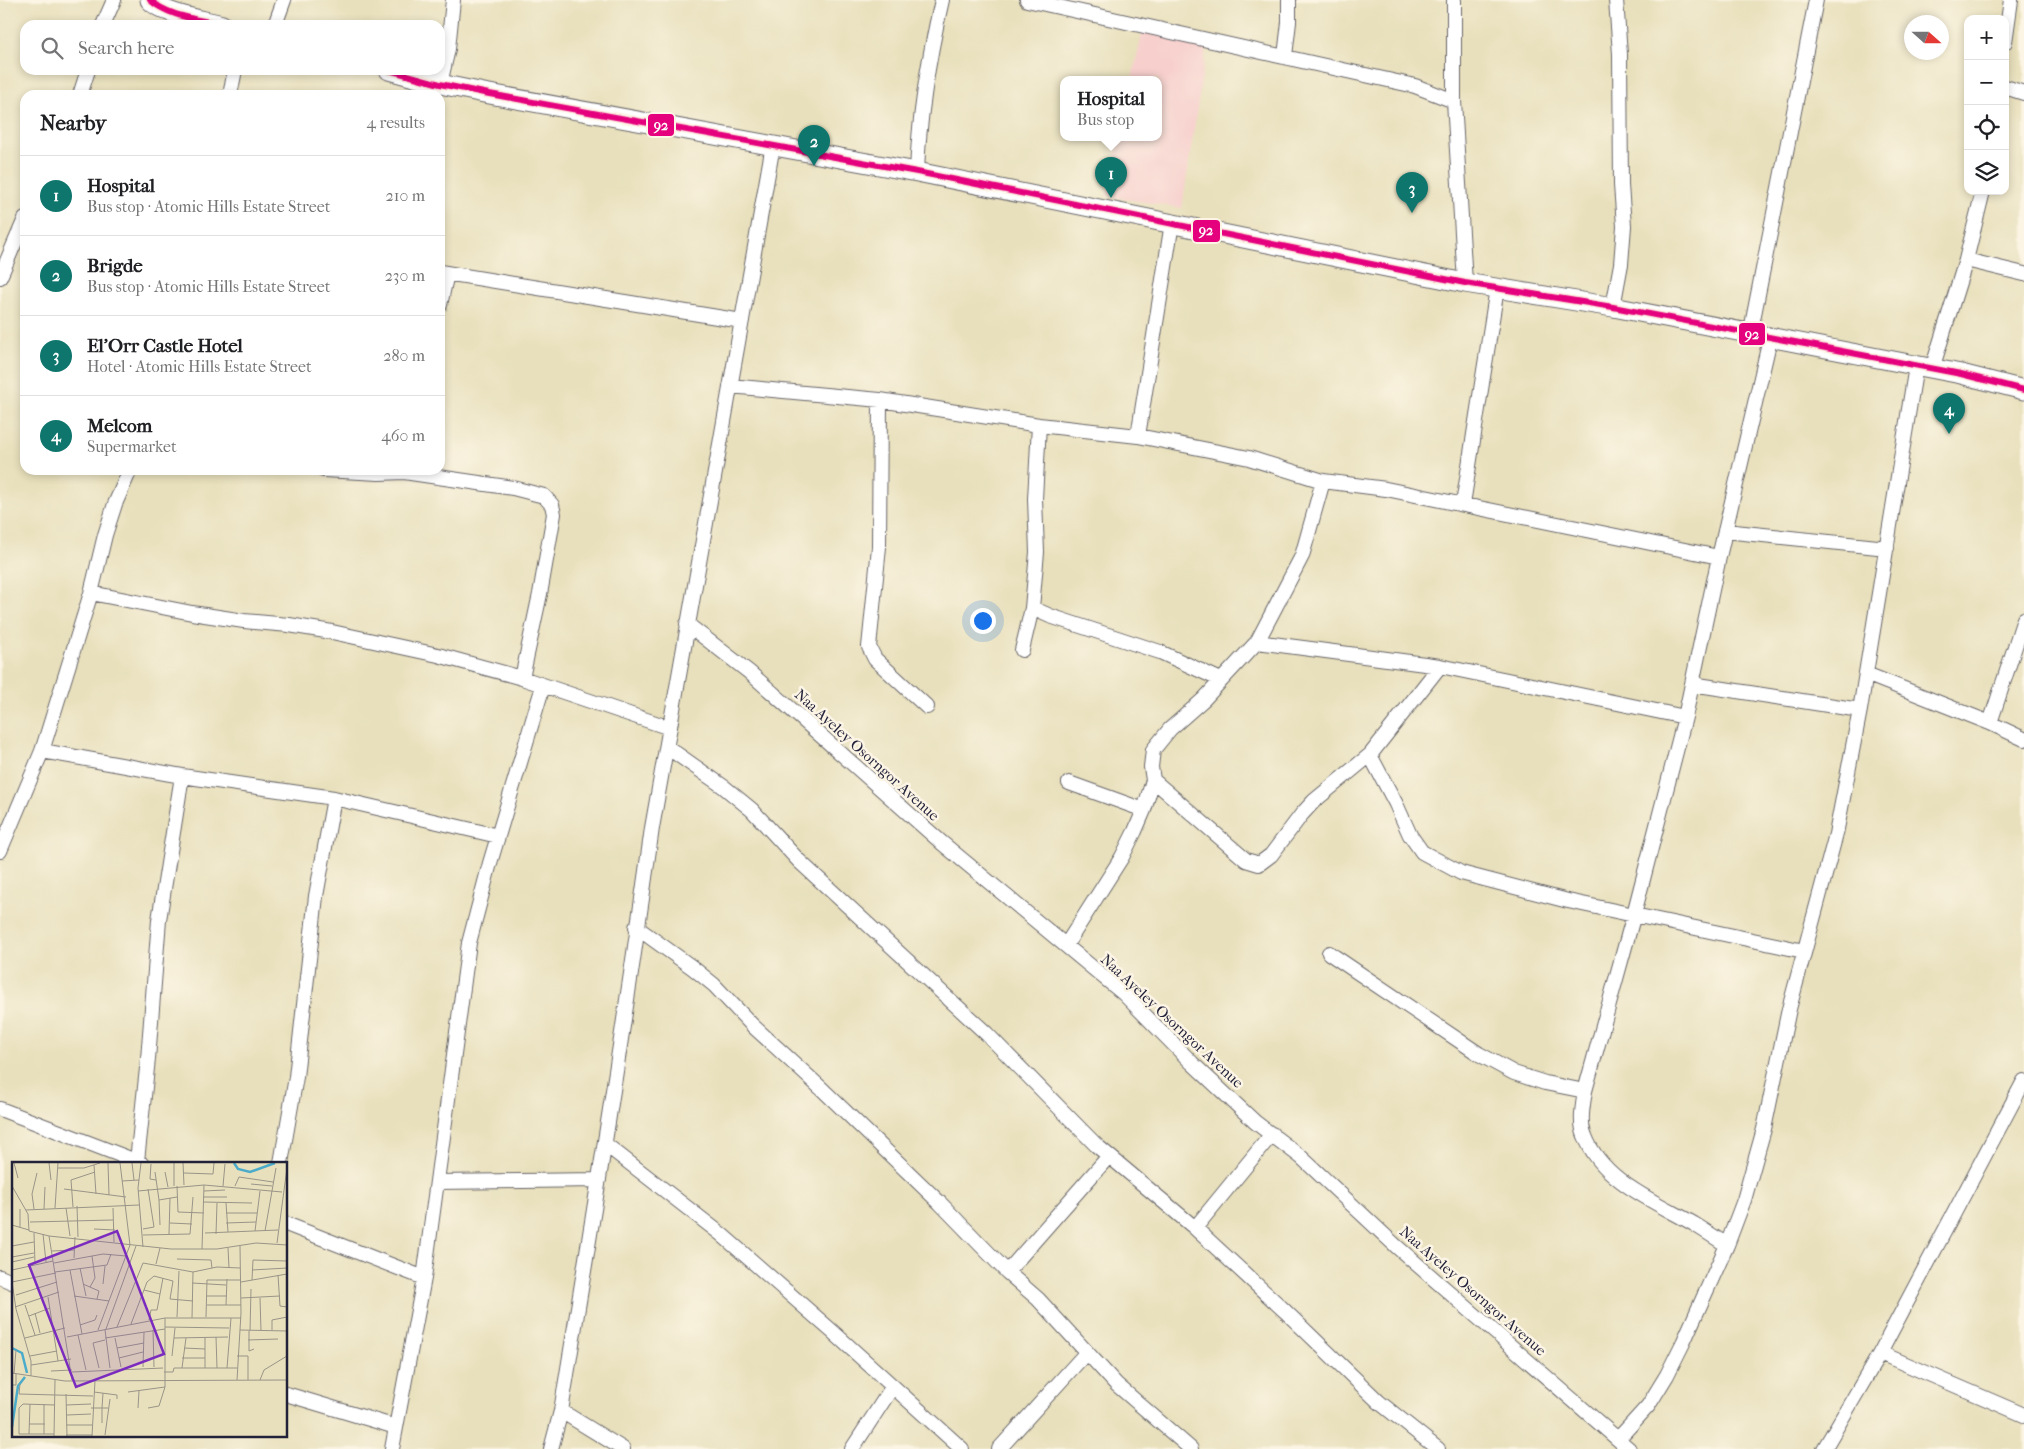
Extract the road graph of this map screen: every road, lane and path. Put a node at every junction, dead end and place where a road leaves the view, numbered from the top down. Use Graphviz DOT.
graph roads {
  1 [pos="114,0"];
  2 [pos="150,0"];
  3 [pos="284,0"];
  4 [pos="453,0"];
  5 [pos="942,0"];
  6 [pos="1027,0"];
  7 [pos="1289,0"];
  8 [pos="1454,0"];
  9 [pos="1616,0"];
  10 [pos="1816,0"];
  11 [pos="2011,0"];
  12 [pos="2009,15"];
  13 [pos="105,20"];
  14 [pos="204,20"];
  15 [pos="277,20"];
  16 [pos="1285,56"];
  17 [pos="445,62"];
  18 [pos="86,75"];
  19 [pos="234,75"];
  20 [pos="407,75"];
  21 [pos="442,75"];
  22 [pos="440,84"];
  23 [pos="2009,88"];
  24 [pos="82,90"];
  25 [pos="231,90"];
  26 [pos="2024,94"];
  27 [pos="1454,101"];
  28 [pos="773,145"];
  29 [pos="918,172"];
  30 [pos="1982,195"];
  31 [pos="1172,223"];
  32 [pos="20,231"];
  33 [pos="1966,260"];
  34 [pos="445,273"];
  35 [pos="2024,274"];
  36 [pos="0,277"];
  37 [pos="1466,283"];
  38 [pos="1497,288"];
  39 [pos="1613,307"];
  40 [pos="742,321"];
  41 [pos="1750,335"];
  42 [pos="1770,339"];
  43 [pos="1924,368"];
  44 [pos="730,386"];
  45 [pos="2024,390"];
  46 [pos="880,400"];
  47 [pos="1039,425"];
  48 [pos="1138,436"];
  49 [pos="128,475"];
  50 [pos="430,475"];
  51 [pos="1323,481"];
  52 [pos="1463,504"];
  53 [pos="1725,531"];
  54 [pos="1886,548"];
  55 [pos="1719,557"];
  56 [pos="91,593"];
  57 [pos="1032,608"];
  58 [pos="2024,619"];
  59 [pos="687,624"];
  60 [pos="1257,642"];
  61 [pos="1022,650"];
  62 [pos="1440,666"];
  63 [pos="1866,674"];
  64 [pos="522,678"];
  65 [pos="1221,680"];
  66 [pos="1692,684"];
  67 [pos="543,686"];
  68 [pos="927,707"];
  69 [pos="1860,710"];
  70 [pos="1685,717"];
  71 [pos="1990,723"];
  72 [pos="670,728"];
  73 [pos="2024,740"];
  74 [pos="667,747"];
  75 [pos="42,751"];
  76 [pos="1370,755"];
  77 [pos="182,776"];
  78 [pos="1153,780"];
  79 [pos="1069,783"];
  80 [pos="334,798"];
  81 [pos="1144,810"];
  82 [pos="498,836"];
  83 [pos="0,851"];
  84 [pos="1634,914"];
  85 [pos="636,927"];
  86 [pos="1066,944"];
  87 [pos="1804,951"];
  88 [pos="1329,953"];
  89 [pos="2024,1081"];
  90 [pos="1585,1091"];
  91 [pos="0,1109"];
  92 [pos="1272,1134"];
  93 [pos="605,1144"];
  94 [pos="1109,1156"];
  95 [pos="139,1162"];
  96 [pos="281,1162"];
  97 [pos="599,1180"];
  98 [pos="437,1182"];
  99 [pos="288,1225"];
  100 [pos="1195,1228"];
  101 [pos="1726,1245"];
  102 [pos="1007,1272"];
  103 [pos="0,1277"];
  104 [pos="424,1278"];
  105 [pos="12,1282"];
  106 [pos="1086,1353"];
  107 [pos="1880,1353"];
  108 [pos="893,1386"];
  109 [pos="288,1395"];
  110 [pos="560,1411"];
  111 [pos="2024,1415"];
  112 [pos="396,1427"];
  113 [pos="1618,1439"];
  114 [pos="392,1449"];
  115 [pos="551,1449"];
  116 [pos="623,1449"];
  117 [pos="852,1449"];
  118 [pos="962,1449"];
  119 [pos="999,1449"];
  120 [pos="1191,1449"];
  121 [pos="1438,1449"];
  122 [pos="1629,1449"];
  123 [pos="1824,1449"];
  1 -- 13 [label="street"];
  2 -- 14 [label="street"];
  3 -- 15 [label="street"];
  4 -- 17 [label="street"];
  5 -- 29 [label="street"];
  6 -- 16 [label="street"];
  7 -- 16 [label="street"];
  8 -- 27 [label="street"];
  9 -- 39 [label="street"];
  10 -- 41 [label="street"];
  11 -- 12 [label="street"];
  16 -- 27 [label="street"];
  18 -- 24 [label="street"];
  19 -- 25 [label="street"];
  20 -- 22 [label="street"];
  21 -- 22 [label="street"];
  22 -- 28 [label="street"];
  23 -- 26 [label="street"];
  27 -- 37 [label="street"];
  28 -- 29 [label="street"];
  28 -- 40 [label="street"];
  29 -- 31 [label="street"];
  30 -- 33 [label="street"];
  31 -- 37 [label="street"];
  31 -- 48 [label="street"];
  32 -- 36 [label="street"];
  33 -- 35 [label="street"];
  33 -- 43 [label="street"];
  34 -- 40 [label="street"];
  37 -- 38 [label="street"];
  38 -- 39 [label="street"];
  38 -- 52 [label="street"];
  39 -- 41 [label="street"];
  40 -- 44 [label="street"];
  41 -- 42 [label="street"];
  42 -- 43 [label="street"];
  42 -- 53 [label="street"];
  43 -- 45 [label="street"];
  43 -- 54 [label="street"];
  44 -- 46 [label="street"];
  44 -- 59 [label="street"];
  46 -- 47 [label="street"];
  46 -- 68 [label="street"];
  47 -- 48 [label="street"];
  47 -- 57 [label="street"];
  48 -- 51 [label="street"];
  49 -- 56 [label="street"];
  50 -- 64 [label="street"];
  51 -- 52 [label="street"];
  51 -- 60 [label="street"];
  52 -- 55 [label="street"];
  53 -- 54 [label="street"];
  53 -- 55 [label="street"];
  54 -- 63 [label="street"];
  55 -- 66 [label="street"];
  56 -- 64 [label="street"];
  56 -- 75 [label="street"];
  57 -- 61 [label="street"];
  57 -- 65 [label="street"];
  58 -- 71 [label="street"];
  59 -- 72 [label="street"];
  59 -- 86 [label="street, Naa Ayeley Osorngor Avenue"];
  60 -- 62 [label="street"];
  60 -- 65 [label="street"];
  62 -- 70 [label="street"];
  62 -- 76 [label="street"];
  63 -- 69 [label="street"];
  63 -- 71 [label="street"];
  64 -- 67 [label="street"];
  65 -- 78 [label="street"];
  66 -- 69 [label="street"];
  66 -- 70 [label="street"];
  67 -- 72 [label="street"];
  67 -- 82 [label="street"];
  69 -- 87 [label="street"];
  70 -- 84 [label="street"];
  71 -- 73 [label="street"];
  72 -- 74 [label="street"];
  74 -- 85 [label="street"];
  74 -- 94 [label="street"];
  75 -- 77 [label="street"];
  75 -- 83 [label="street"];
  76 -- 78 [label="street"];
  76 -- 84 [label="street"];
  77 -- 80 [label="street"];
  77 -- 95 [label="street"];
  78 -- 81 [label="street"];
  79 -- 81 [label="street"];
  80 -- 82 [label="street"];
  80 -- 96 [label="street"];
  81 -- 86 [label="street"];
  82 -- 98 [label="street"];
  84 -- 87 [label="street"];
  84 -- 90 [label="street"];
  85 -- 93 [label="street"];
  85 -- 102 [label="street"];
  86 -- 92 [label="street, Naa Ayeley Osorngor Avenue"];
  87 -- 101 [label="street"];
  88 -- 90 [label="street"];
  89 -- 107 [label="street"];
  90 -- 101 [label="street"];
  91 -- 95 [label="street"];
  92 -- 100 [label="street"];
  92 -- 113 [label="street, Naa Ayeley Osorngor Avenue"];
  93 -- 97 [label="street"];
  93 -- 108 [label="street"];
  94 -- 100 [label="street"];
  94 -- 102 [label="street"];
  97 -- 98 [label="street"];
  97 -- 110 [label="street"];
  98 -- 104 [label="street"];
  99 -- 104 [label="street"];
  100 -- 121 [label="street"];
  101 -- 113 [label="street"];
  102 -- 106 [label="street"];
  103 -- 105 [label="street"];
  104 -- 112 [label="street"];
  106 -- 119 [label="street"];
  106 -- 120 [label="street"];
  107 -- 111 [label="street"];
  107 -- 123 [label="street"];
  108 -- 117 [label="street"];
  108 -- 118 [label="street"];
  109 -- 112 [label="street"];
  110 -- 115 [label="street"];
  110 -- 116 [label="street"];
  112 -- 114 [label="street"];
  113 -- 122 [label="street, Naa Ayeley Osorngor Avenue"];
}
